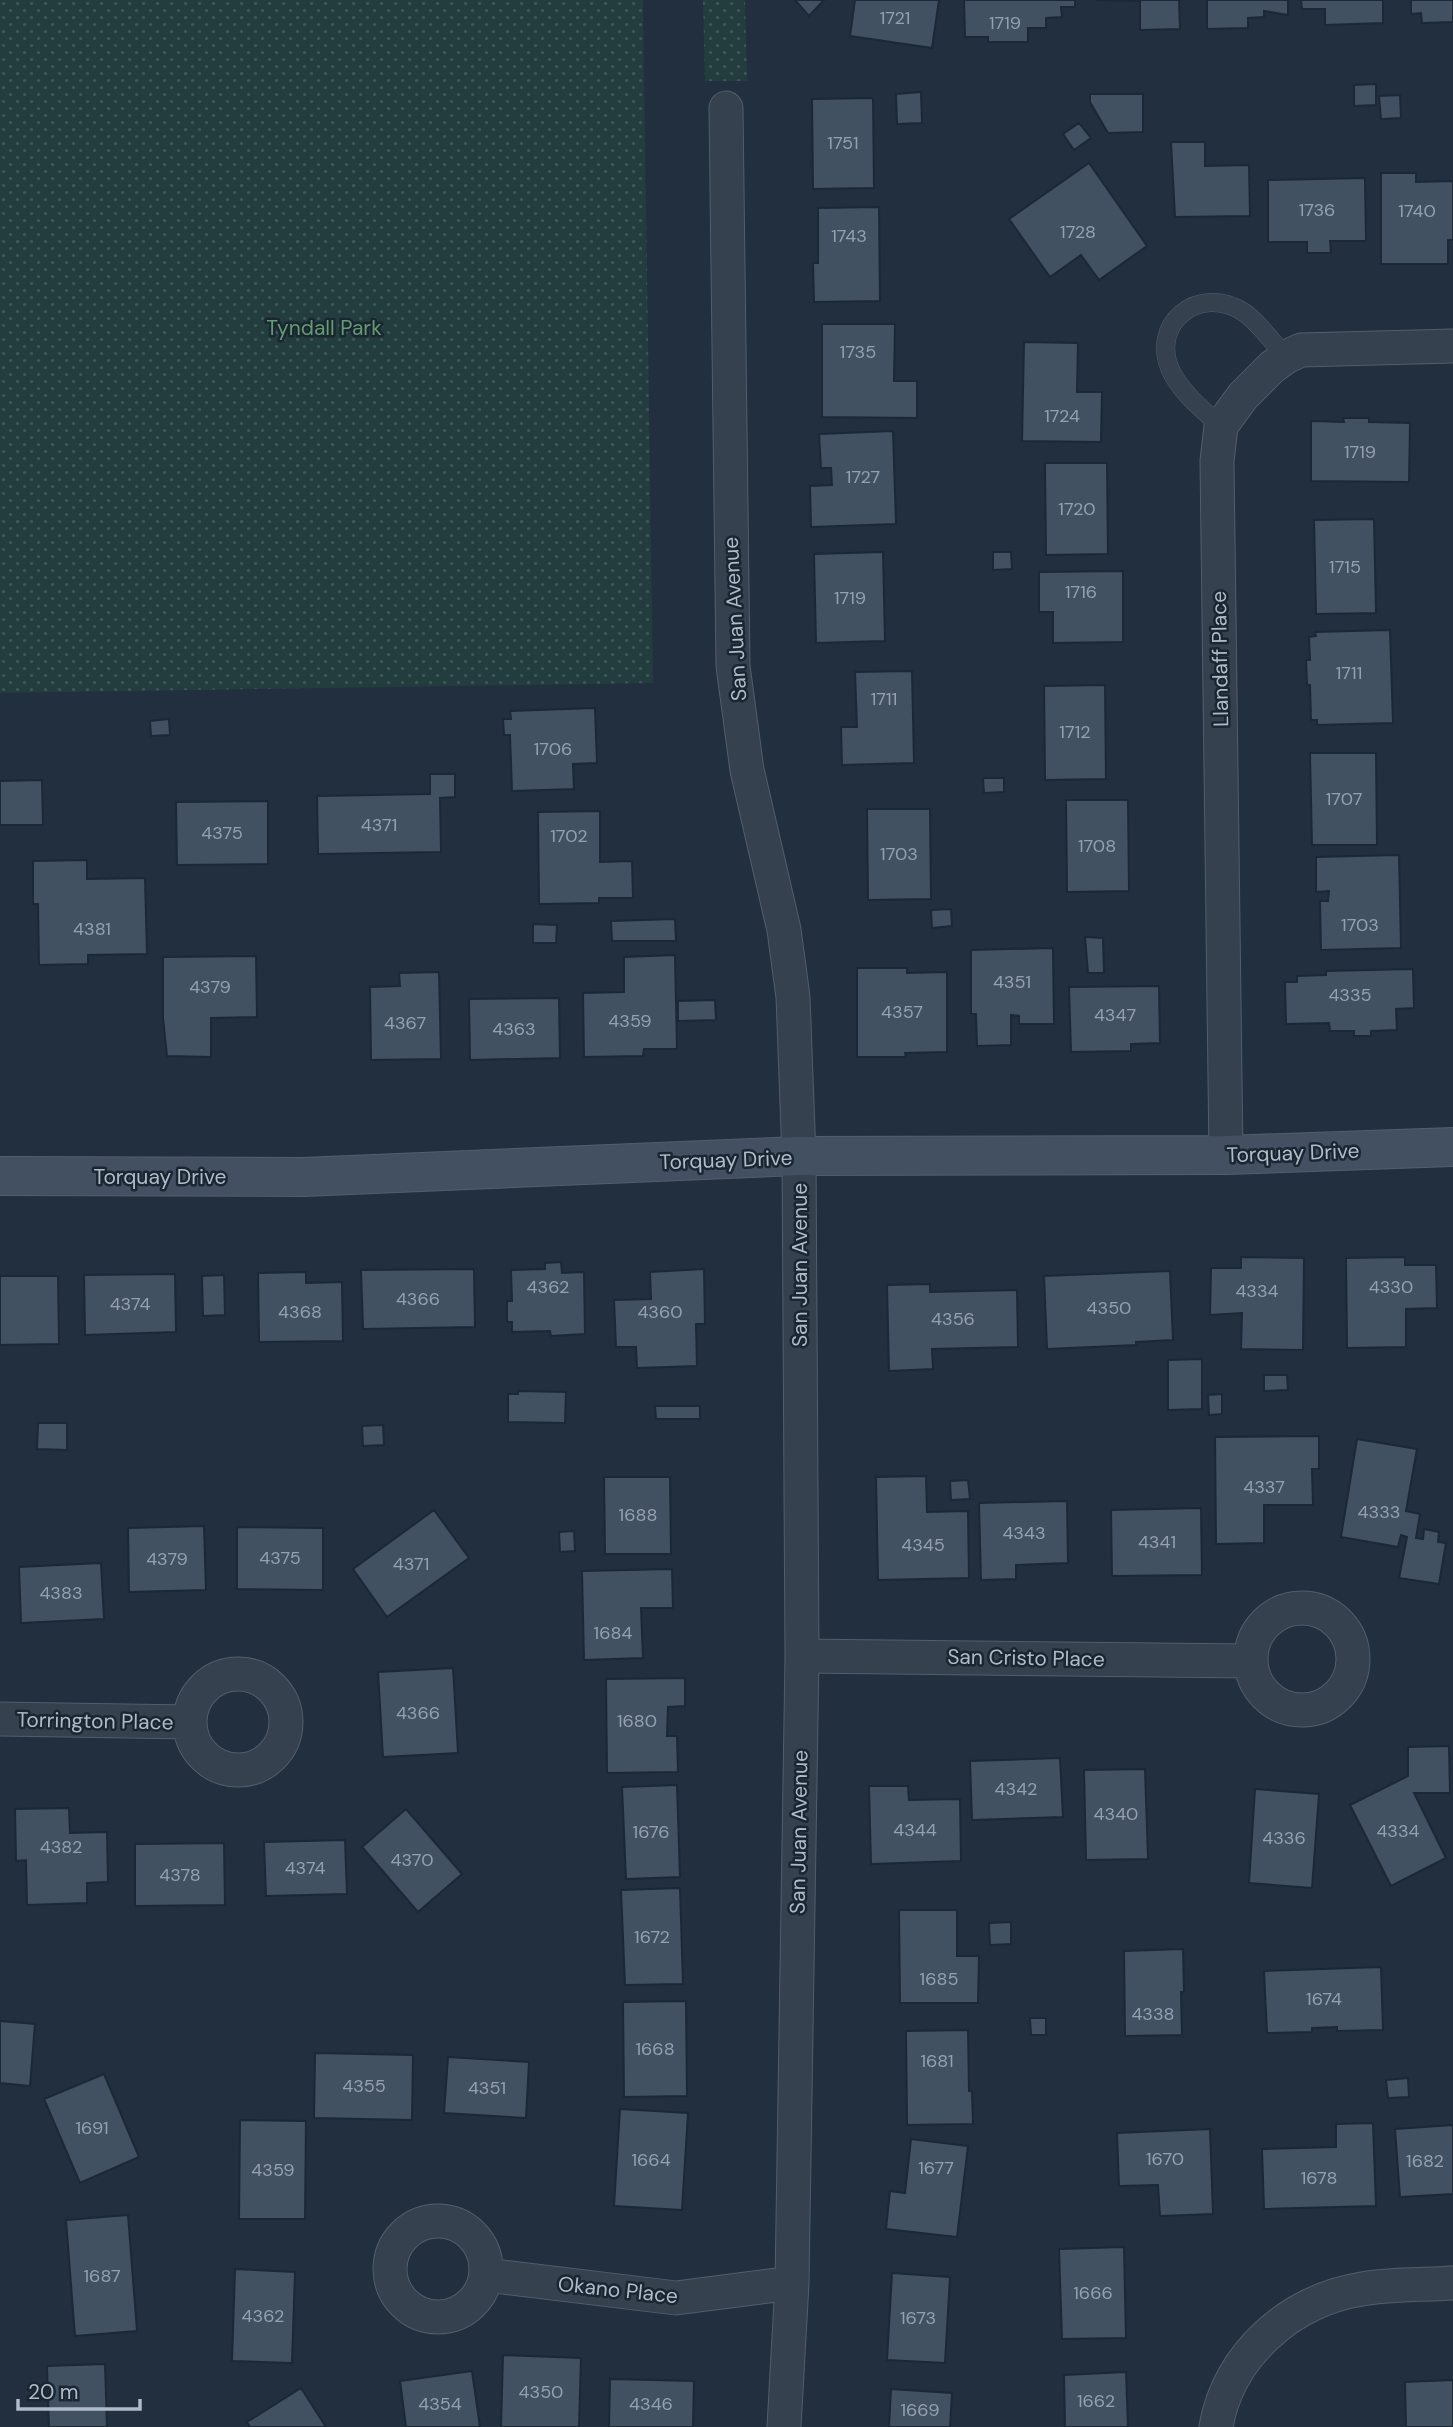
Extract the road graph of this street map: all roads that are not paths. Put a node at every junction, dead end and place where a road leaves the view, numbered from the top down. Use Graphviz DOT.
graph roads {
  1 [pos="726,108"];
  2 [pos="1453,346"];
  3 [pos="1286,356"];
  4 [pos="1221,426"];
  5 [pos="1453,1147"];
  6 [pos="1226,1155"];
  7 [pos="799,1156"];
  8 [pos="0,1176"];
  9 [pos="802,1656"];
  10 [pos="1250,1661"];
  11 [pos="0,1719"];
  12 [pos="190,1722"];
  13 [pos="486,2275"];
  14 [pos="792,2283"];
  15 [pos="1453,2283"];
  16 [pos="784,2427"];
  17 [pos="1216,2427"];
  1 -- 7 [label="street, San Juan Avenue"];
  2 -- 3 [label="street"];
  3 -- 4 [label="street, Llandaff Place"];
  3 -- 4 [label="lane"];
  4 -- 6 [label="street, Llandaff Place"];
  5 -- 6 [label="street, Torquay Drive"];
  6 -- 7 [label="street, Torquay Drive"];
  7 -- 8 [label="street, Torquay Drive"];
  7 -- 9 [label="street, San Juan Avenue"];
  9 -- 10 [label="street, San Cristo Place"];
  9 -- 14 [label="street, San Juan Avenue"];
  11 -- 12 [label="street, Torrington Place"];
  13 -- 14 [label="street, Okano Place"];
  14 -- 16 [label="street, San Juan Avenue"];
  15 -- 17 [label="street"];
}
